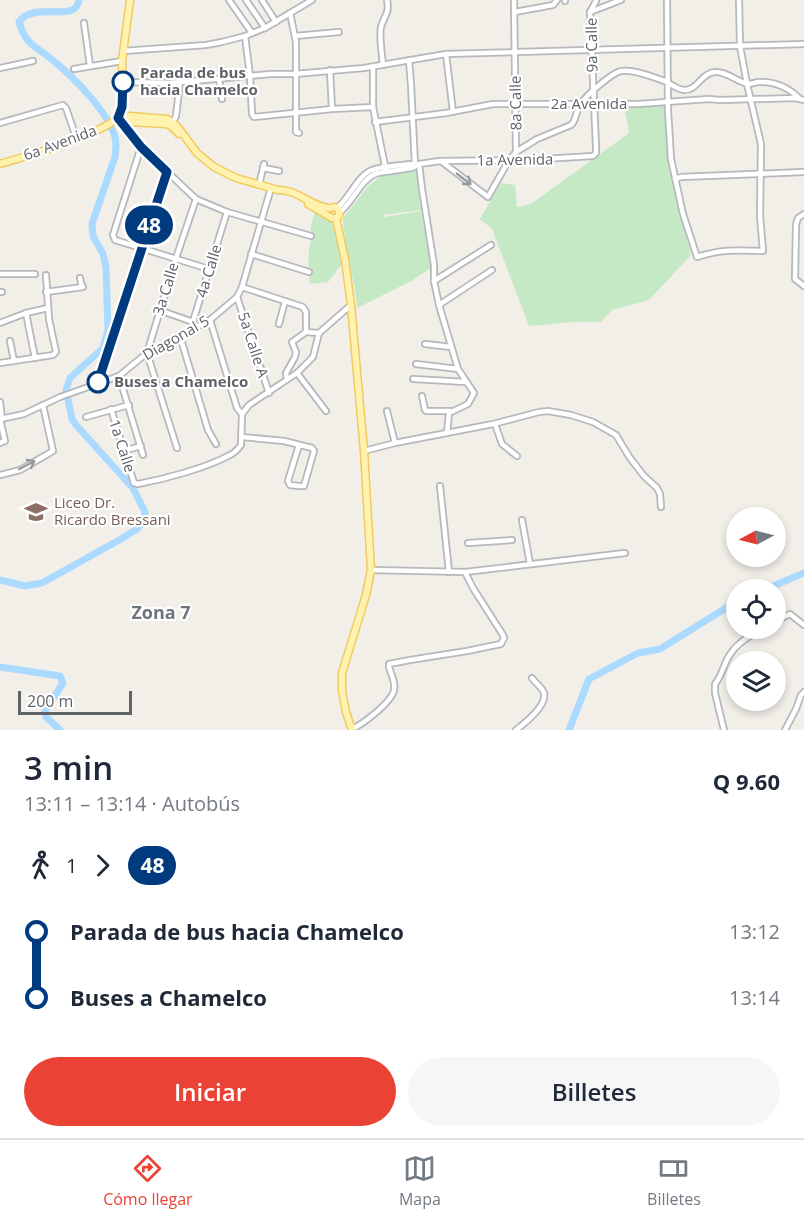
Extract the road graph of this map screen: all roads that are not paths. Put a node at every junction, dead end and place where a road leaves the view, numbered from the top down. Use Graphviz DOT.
graph roads {
  1 [pos="130,0"];
  2 [pos="229,0"];
  3 [pos="246,0"];
  4 [pos="262,0"];
  5 [pos="312,0"];
  6 [pos="387,0"];
  7 [pos="514,0"];
  8 [pos="557,0"];
  9 [pos="621,0"];
  10 [pos="667,0"];
  11 [pos="739,0"];
  12 [pos="596,1"];
  13 [pos="514,12"];
  14 [pos="590,12"];
  15 [pos="291,13"];
  16 [pos="84,22"];
  17 [pos="276,22"];
  18 [pos="264,28"];
  19 [pos="339,32"];
  20 [pos="252,33"];
  21 [pos="245,36"];
  22 [pos="295,36"];
  23 [pos="804,44"];
  24 [pos="740,46"];
  25 [pos="668,48"];
  26 [pos="591,50"];
  27 [pos="123,51"];
  28 [pos="515,52"];
  29 [pos="446,54"];
  30 [pos="409,60"];
  31 [pos="33,61"];
  32 [pos="122,61"];
  33 [pos="383,65"];
  34 [pos="90,66"];
  35 [pos="373,67"];
  36 [pos="0,68"];
  37 [pos="74,69"];
  38 [pos="330,70"];
  39 [pos="295,74"];
  40 [pos="250,76"];
  41 [pos="219,78"];
  42 [pos="123,82"];
  43 [pos="180,82"];
  44 [pos="669,83"];
  45 [pos="747,84"];
  46 [pos="593,92"];
  47 [pos="222,99"];
  48 [pos="751,99"];
  49 [pos="802,99"];
  50 [pos="668,103"];
  51 [pos="580,104"];
  52 [pos="593,104"];
  53 [pos="516,105"];
  54 [pos="374,107"];
  55 [pos="332,109"];
  56 [pos="296,112"];
  57 [pos="453,112"];
  58 [pos="412,117"];
  59 [pos="116,120"];
  60 [pos="130,122"];
  61 [pos="375,122"];
  62 [pos="0,123"];
  63 [pos="172,124"];
  64 [pos="299,133"];
  65 [pos="132,136"];
  66 [pos="77,140"];
  67 [pos="141,147"];
  68 [pos="516,152"];
  69 [pos="589,157"];
  70 [pos="509,160"];
  71 [pos="440,161"];
  72 [pos="0,164"];
  73 [pos="417,165"];
  74 [pos="385,170"];
  75 [pos="279,171"];
  76 [pos="167,172"];
  77 [pos="804,172"];
  78 [pos="761,173"];
  79 [pos="675,179"];
  80 [pos="259,185"];
  81 [pos="274,189"];
  82 [pos="196,199"];
  83 [pos="227,212"];
  84 [pos="335,212"];
  85 [pos="804,214"];
  86 [pos="261,222"];
  87 [pos="311,236"];
  88 [pos="491,245"];
  89 [pos="142,248"];
  90 [pos="251,254"];
  91 [pos="176,258"];
  92 [pos="209,269"];
  93 [pos="492,270"];
  94 [pos="309,272"];
  95 [pos="0,274"];
  96 [pos="35,274"];
  97 [pos="46,275"];
  98 [pos="80,278"];
  99 [pos="434,281"];
  100 [pos="242,286"];
  101 [pos="804,286"];
  102 [pos="46,292"];
  103 [pos="237,297"];
  104 [pos="285,301"];
  105 [pos="439,304"];
  106 [pos="351,305"];
  107 [pos="48,308"];
  108 [pos="159,310"];
  109 [pos="26,313"];
  110 [pos="210,320"];
  111 [pos="193,322"];
  112 [pos="0,323"];
  113 [pos="279,324"];
  114 [pos="190,331"];
  115 [pos="306,332"];
  116 [pos="319,333"];
  117 [pos="180,336"];
  118 [pos="10,341"];
  119 [pos="425,344"];
  120 [pos="451,347"];
  121 [pos="147,353"];
  122 [pos="35,358"];
  123 [pos="14,361"];
  124 [pos="0,363"];
  125 [pos="416,364"];
  126 [pos="458,369"];
  127 [pos="297,373"];
  128 [pos="119,376"];
  129 [pos="287,379"];
  130 [pos="413,379"];
  131 [pos="466,381"];
  132 [pos="98,382"];
  133 [pos="269,393"];
  134 [pos="422,396"];
  135 [pos="0,402"];
  136 [pos="43,405"];
  137 [pos="129,405"];
  138 [pos="111,410"];
  139 [pos="326,411"];
  140 [pos="387,411"];
  141 [pos="450,411"];
  142 [pos="242,414"];
  143 [pos="86,417"];
  144 [pos="1,419"];
  145 [pos="495,424"];
  146 [pos="447,432"];
  147 [pos="242,437"];
  148 [pos="0,443"];
  149 [pos="395,443"];
  150 [pos="216,444"];
  151 [pos="299,445"];
  152 [pos="141,446"];
  153 [pos="177,448"];
  154 [pos="123,451"];
  155 [pos="364,451"];
  156 [pos="143,454"];
  157 [pos="517,456"];
  158 [pos="0,475"];
  159 [pos="440,486"];
  160 [pos="661,507"];
  161 [pos="522,520"];
  162 [pos="512,540"];
  163 [pos="468,543"];
  164 [pos="625,553"];
  165 [pos="530,564"];
  166 [pos="371,570"];
  167 [pos="448,572"];
  168 [pos="465,572"];
  169 [pos="786,616"];
  170 [pos="804,625"];
  171 [pos="746,639"];
  172 [pos="532,678"];
  173 [pos="804,693"];
  174 [pos="352,730"];
  175 [pos="516,730"];
  176 [pos="724,730"];
  177 [pos="785,730"];
  1 -- 27 [label="main road"];
  2 -- 20 [label="street"];
  3 -- 18 [label="street"];
  4 -- 17 [label="street"];
  5 -- 15 [label="street"];
  6 -- 33 [label="street"];
  7 -- 13 [label="street, 8a Calle"];
  8 -- 13 [label="street"];
  9 -- 14 [label="street"];
  10 -- 25 [label="street"];
  11 -- 24 [label="street"];
  12 -- 14 [label="street, 9a Calle"];
  13 -- 28 [label="street, 8a Calle"];
  14 -- 26 [label="street, 9a Calle"];
  15 -- 17 [label="street"];
  15 -- 22 [label="street"];
  16 -- 34 [label="street"];
  17 -- 18 [label="street"];
  18 -- 20 [label="street"];
  19 -- 22 [label="street"];
  20 -- 21 [label="street"];
  21 -- 27 [label="street"];
  21 -- 40 [label="street"];
  22 -- 39 [label="street"];
  23 -- 24 [label="street"];
  24 -- 25 [label="street"];
  24 -- 45 [label="street"];
  25 -- 26 [label="street"];
  25 -- 44 [label="street"];
  26 -- 28 [label="street"];
  26 -- 46 [label="street, 9a Calle"];
  27 -- 32 [label="main road"];
  28 -- 29 [label="street"];
  28 -- 53 [label="street, 8a Calle"];
  29 -- 30 [label="street"];
  29 -- 57 [label="street"];
  30 -- 33 [label="street"];
  30 -- 58 [label="street"];
  31 -- 36 [label="street"];
  32 -- 34 [label="street"];
  32 -- 42 [label="main road"];
  33 -- 35 [label="street"];
  34 -- 37 [label="street"];
  35 -- 38 [label="street"];
  35 -- 54 [label="street"];
  38 -- 39 [label="street"];
  38 -- 55 [label="street"];
  39 -- 40 [label="street"];
  39 -- 56 [label="street"];
  40 -- 41 [label="street"];
  40 -- 56 [label="street"];
  41 -- 43 [label="street"];
  41 -- 47 [label="street"];
  42 -- 43 [label="street"];
  42 -- 59 [label="main road"];
  43 -- 63 [label="street"];
  44 -- 45 [label="street"];
  44 -- 46 [label="street"];
  44 -- 50 [label="street"];
  45 -- 48 [label="street"];
  45 -- 49 [label="street"];
  46 -- 51 [label="street"];
  46 -- 52 [label="street, 9a Calle"];
  48 -- 49 [label="street, 2a Avenida"];
  48 -- 50 [label="street, 2a Avenida"];
  48 -- 78 [label="street"];
  50 -- 52 [label="street, 2a Avenida"];
  50 -- 79 [label="street"];
  51 -- 52 [label="street, 2a Avenida"];
  51 -- 53 [label="street, 2a Avenida"];
  51 -- 68 [label="street"];
  52 -- 69 [label="street, 9a Calle"];
  53 -- 57 [label="street, 2a Avenida"];
  53 -- 68 [label="street, 8a Calle"];
  54 -- 55 [label="street"];
  54 -- 61 [label="street"];
  55 -- 56 [label="street"];
  56 -- 64 [label="street"];
  57 -- 58 [label="street, 2a Avenida"];
  58 -- 61 [label="street, 2a Avenida"];
  58 -- 73 [label="street"];
  59 -- 60 [label="main road"];
  59 -- 63 [label="main road"];
  59 -- 65 [label="street"];
  59 -- 66 [label="main road, 6a Avenida"];
  60 -- 63 [label="main road"];
  60 -- 65 [label="street"];
  61 -- 74 [label="street"];
  62 -- 66 [label="street"];
  63 -- 80 [label="main road"];
  65 -- 67 [label="street"];
  66 -- 72 [label="main road, 6a Avenida"];
  67 -- 76 [label="street"];
  67 -- 89 [label="street"];
  68 -- 70 [label="street, 8a Calle"];
  69 -- 70 [label="street, 1a Avenida"];
  70 -- 71 [label="street, 1a Avenida"];
  71 -- 70 [label="street, 8a Calle, one-way"];
  71 -- 73 [label="street, 1a Avenida"];
  73 -- 74 [label="street, 1a Avenida"];
  73 -- 99 [label="street"];
  74 -- 84 [label="street"];
  75 -- 80 [label="street"];
  76 -- 82 [label="street"];
  76 -- 89 [label="street"];
  77 -- 78 [label="street"];
  78 -- 79 [label="street"];
  78 -- 79 [label="street"];
  80 -- 81 [label="main road"];
  81 -- 84 [label="main road"];
  81 -- 86 [label="street, Diagonal 5"];
  82 -- 83 [label="street"];
  82 -- 91 [label="street, 3a Calle"];
  83 -- 86 [label="street"];
  83 -- 92 [label="street, 4a Calle"];
  84 -- 106 [label="main road"];
  85 -- 101 [label="street"];
  86 -- 87 [label="street"];
  86 -- 90 [label="street, Diagonal 5"];
  88 -- 99 [label="street"];
  89 -- 91 [label="street"];
  89 -- 132 [label="street"];
  90 -- 94 [label="street"];
  90 -- 100 [label="street, Diagonal 5"];
  91 -- 92 [label="street"];
  91 -- 108 [label="street, 3a Calle"];
  92 -- 111 [label="street, 4a Calle"];
  93 -- 105 [label="street"];
  95 -- 96 [label="street"];
  97 -- 102 [label="street"];
  98 -- 102 [label="street"];
  99 -- 105 [label="street"];
  100 -- 103 [label="street, Diagonal 5"];
  100 -- 104 [label="street"];
  102 -- 107 [label="street"];
  103 -- 110 [label="street, Diagonal 5"];
  103 -- 133 [label="street, 5a Calle A"];
  104 -- 113 [label="street"];
  104 -- 115 [label="street"];
  105 -- 120 [label="street"];
  106 -- 116 [label="street"];
  106 -- 155 [label="main road"];
  107 -- 109 [label="street"];
  107 -- 122 [label="street"];
  108 -- 111 [label="street"];
  108 -- 121 [label="street, 3a Calle"];
  109 -- 112 [label="street"];
  109 -- 122 [label="street"];
  110 -- 114 [label="street, Diagonal 5"];
  110 -- 142 [label="street"];
  111 -- 114 [label="street, 4a Calle"];
  114 -- 117 [label="street, Diagonal 5"];
  115 -- 116 [label="street"];
  115 -- 129 [label="street"];
  116 -- 127 [label="street"];
  117 -- 121 [label="street, Diagonal 5"];
  117 -- 150 [label="street"];
  118 -- 123 [label="street"];
  119 -- 120 [label="street"];
  120 -- 126 [label="street"];
  121 -- 128 [label="street, Diagonal 5"];
  121 -- 153 [label="street"];
  122 -- 123 [label="street"];
  123 -- 124 [label="street"];
  125 -- 126 [label="street"];
  126 -- 131 [label="street"];
  127 -- 129 [label="street"];
  127 -- 139 [label="street"];
  128 -- 132 [label="street, Diagonal 5"];
  128 -- 137 [label="street"];
  129 -- 133 [label="street"];
  130 -- 131 [label="street"];
  131 -- 141 [label="street"];
  132 -- 136 [label="street, Diagonal 5"];
  133 -- 142 [label="street"];
  134 -- 141 [label="street"];
  135 -- 144 [label="street"];
  136 -- 144 [label="street, Diagonal 5"];
  158 -- 136 [label="street, one-way"];
  137 -- 138 [label="street"];
  137 -- 152 [label="street"];
  138 -- 143 [label="street"];
  138 -- 154 [label="street, 1a Calle"];
  140 -- 149 [label="street"];
  141 -- 146 [label="street"];
  142 -- 147 [label="street"];
  144 -- 148 [label="street"];
  145 -- 146 [label="street"];
  145 -- 157 [label="street"];
  145 -- 160 [label="street"];
  146 -- 149 [label="street"];
  147 -- 151 [label="street"];
  147 -- 154 [label="street, 1a Calle"];
  149 -- 155 [label="street"];
  151 -- 151 [label="street"];
  152 -- 154 [label="street"];
  152 -- 156 [label="street"];
  155 -- 166 [label="main road"];
  159 -- 167 [label="street"];
  161 -- 165 [label="street"];
  162 -- 163 [label="street"];
  164 -- 165 [label="street"];
  165 -- 168 [label="street"];
  166 -- 167 [label="street"];
  166 -- 174 [label="main road"];
  167 -- 168 [label="street"];
  168 -- 174 [label="street"];
  169 -- 170 [label="street"];
  171 -- 176 [label="street"];
  172 -- 175 [label="street"];
  173 -- 177 [label="street"];
}
